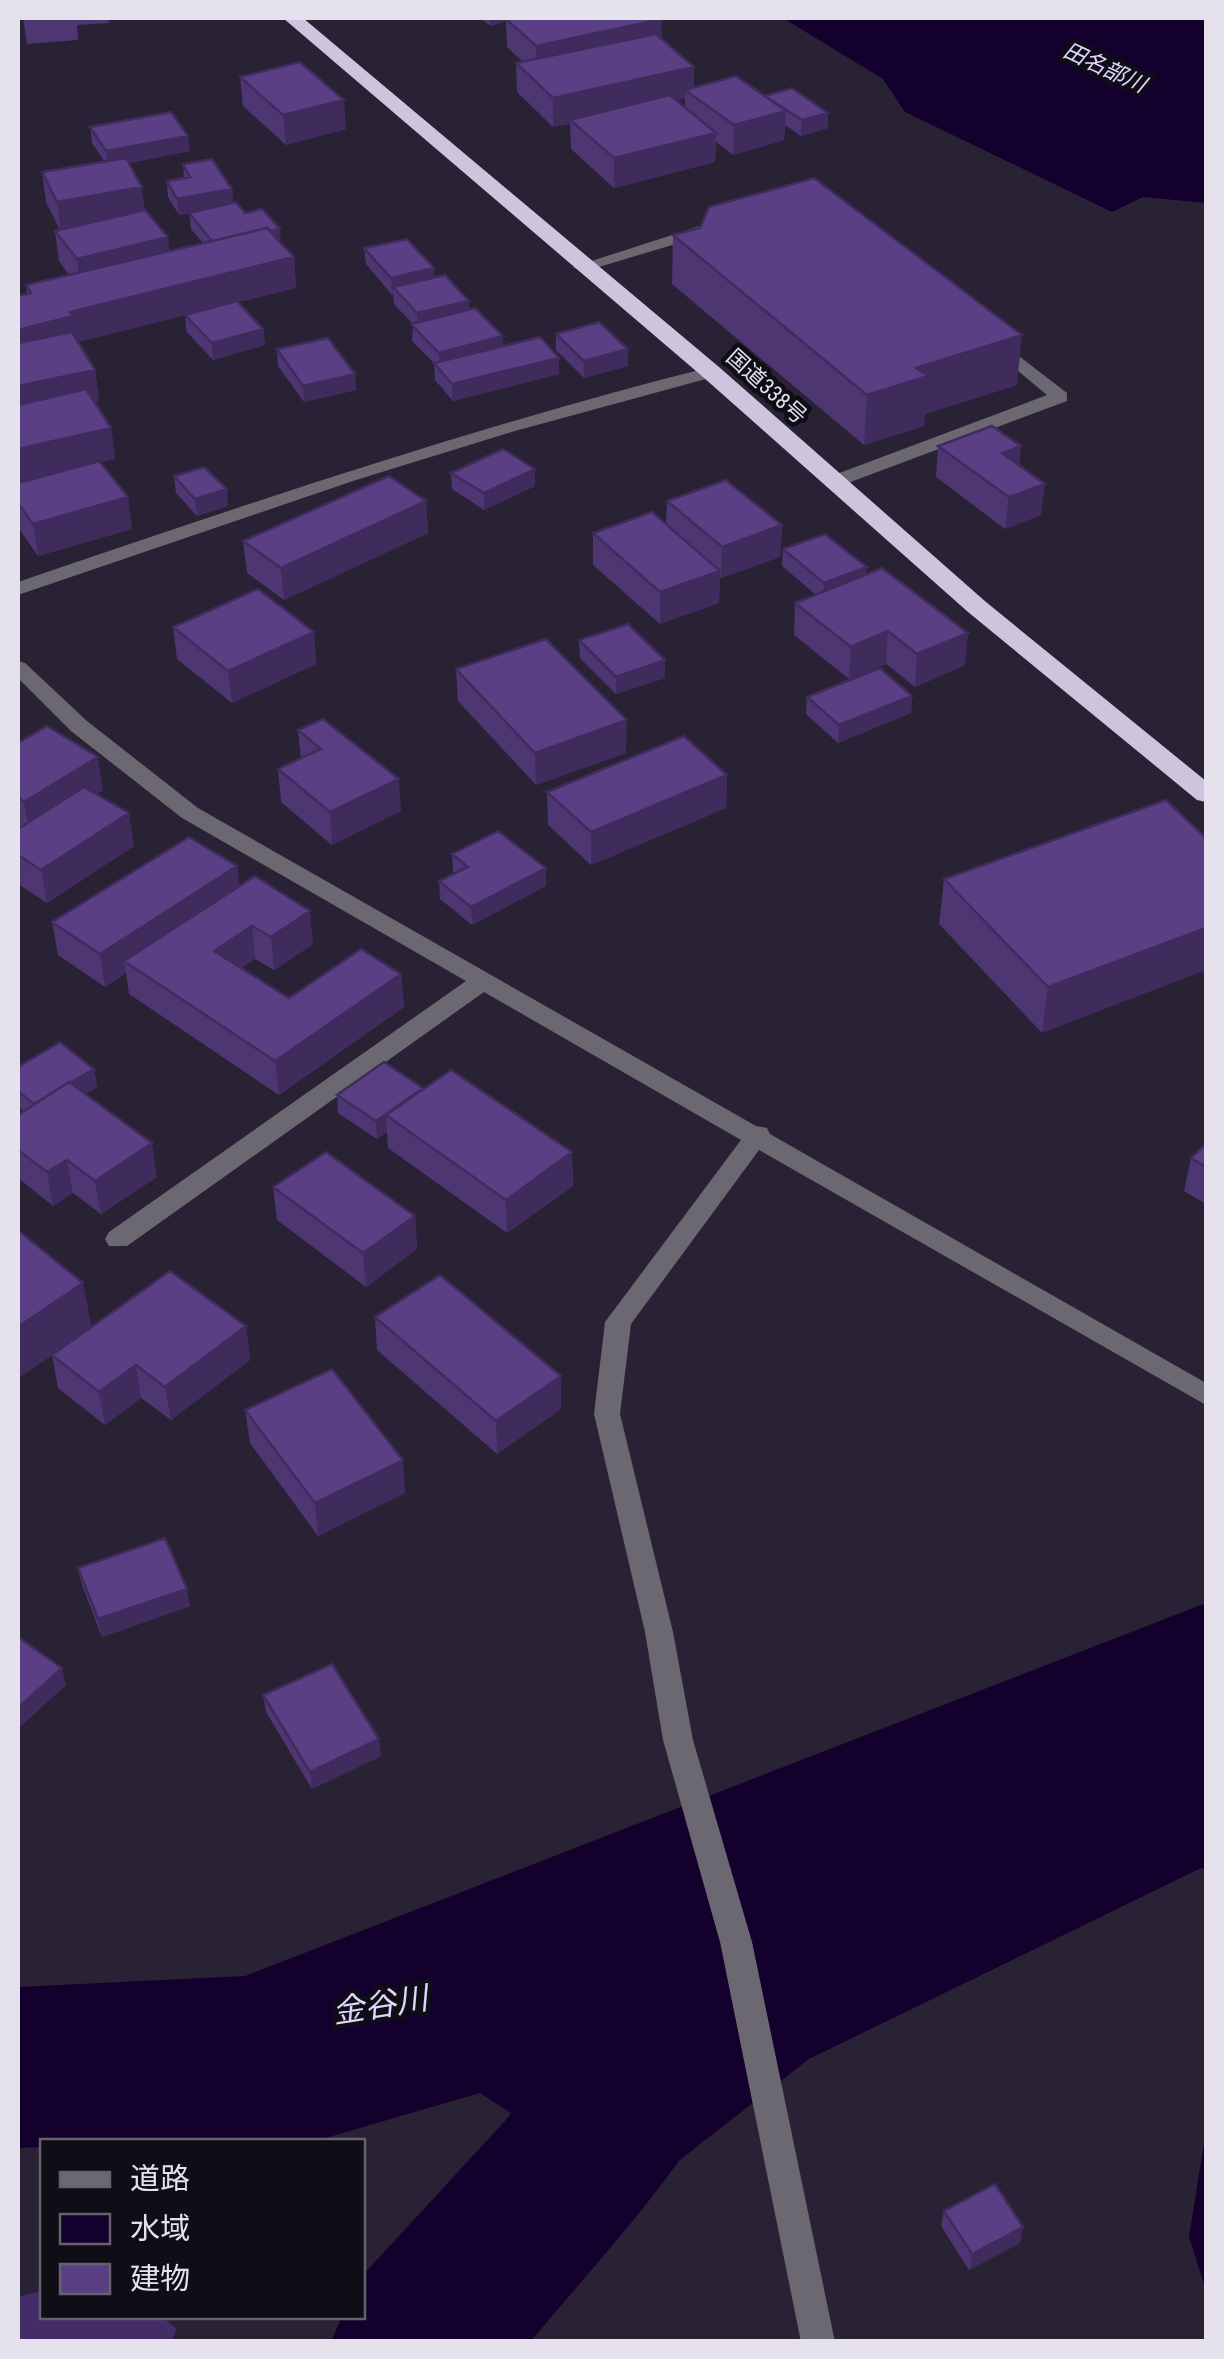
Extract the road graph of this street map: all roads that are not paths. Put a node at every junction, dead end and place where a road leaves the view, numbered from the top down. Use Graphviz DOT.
graph roads {
  1 [pos="292,18"];
  2 [pos="730,222"];
  3 [pos="582,266"];
  4 [pos="985,334"];
  5 [pos="711,372"];
  6 [pos="833,482"];
  7 [pos="18,589"];
  8 [pos="18,667"];
  9 [pos="1206,794"];
  10 [pos="483,980"];
  11 [pos="758,1134"];
  12 [pos="118,1240"];
  13 [pos="1206,1395"];
  14 [pos="818,2342"];
  1 -- 3 [label="highway, 国道338号"];
  2 -- 3 [label="street"];
  3 -- 5 [label="highway, 国道338号"];
  4 -- 6 [label="street"];
  5 -- 6 [label="highway, 国道338号"];
  5 -- 7 [label="street"];
  6 -- 9 [label="highway, 国道338号"];
  8 -- 10 [label="street"];
  10 -- 11 [label="street"];
  10 -- 12 [label="street"];
  11 -- 13 [label="street"];
  11 -- 14 [label="street"];
}
